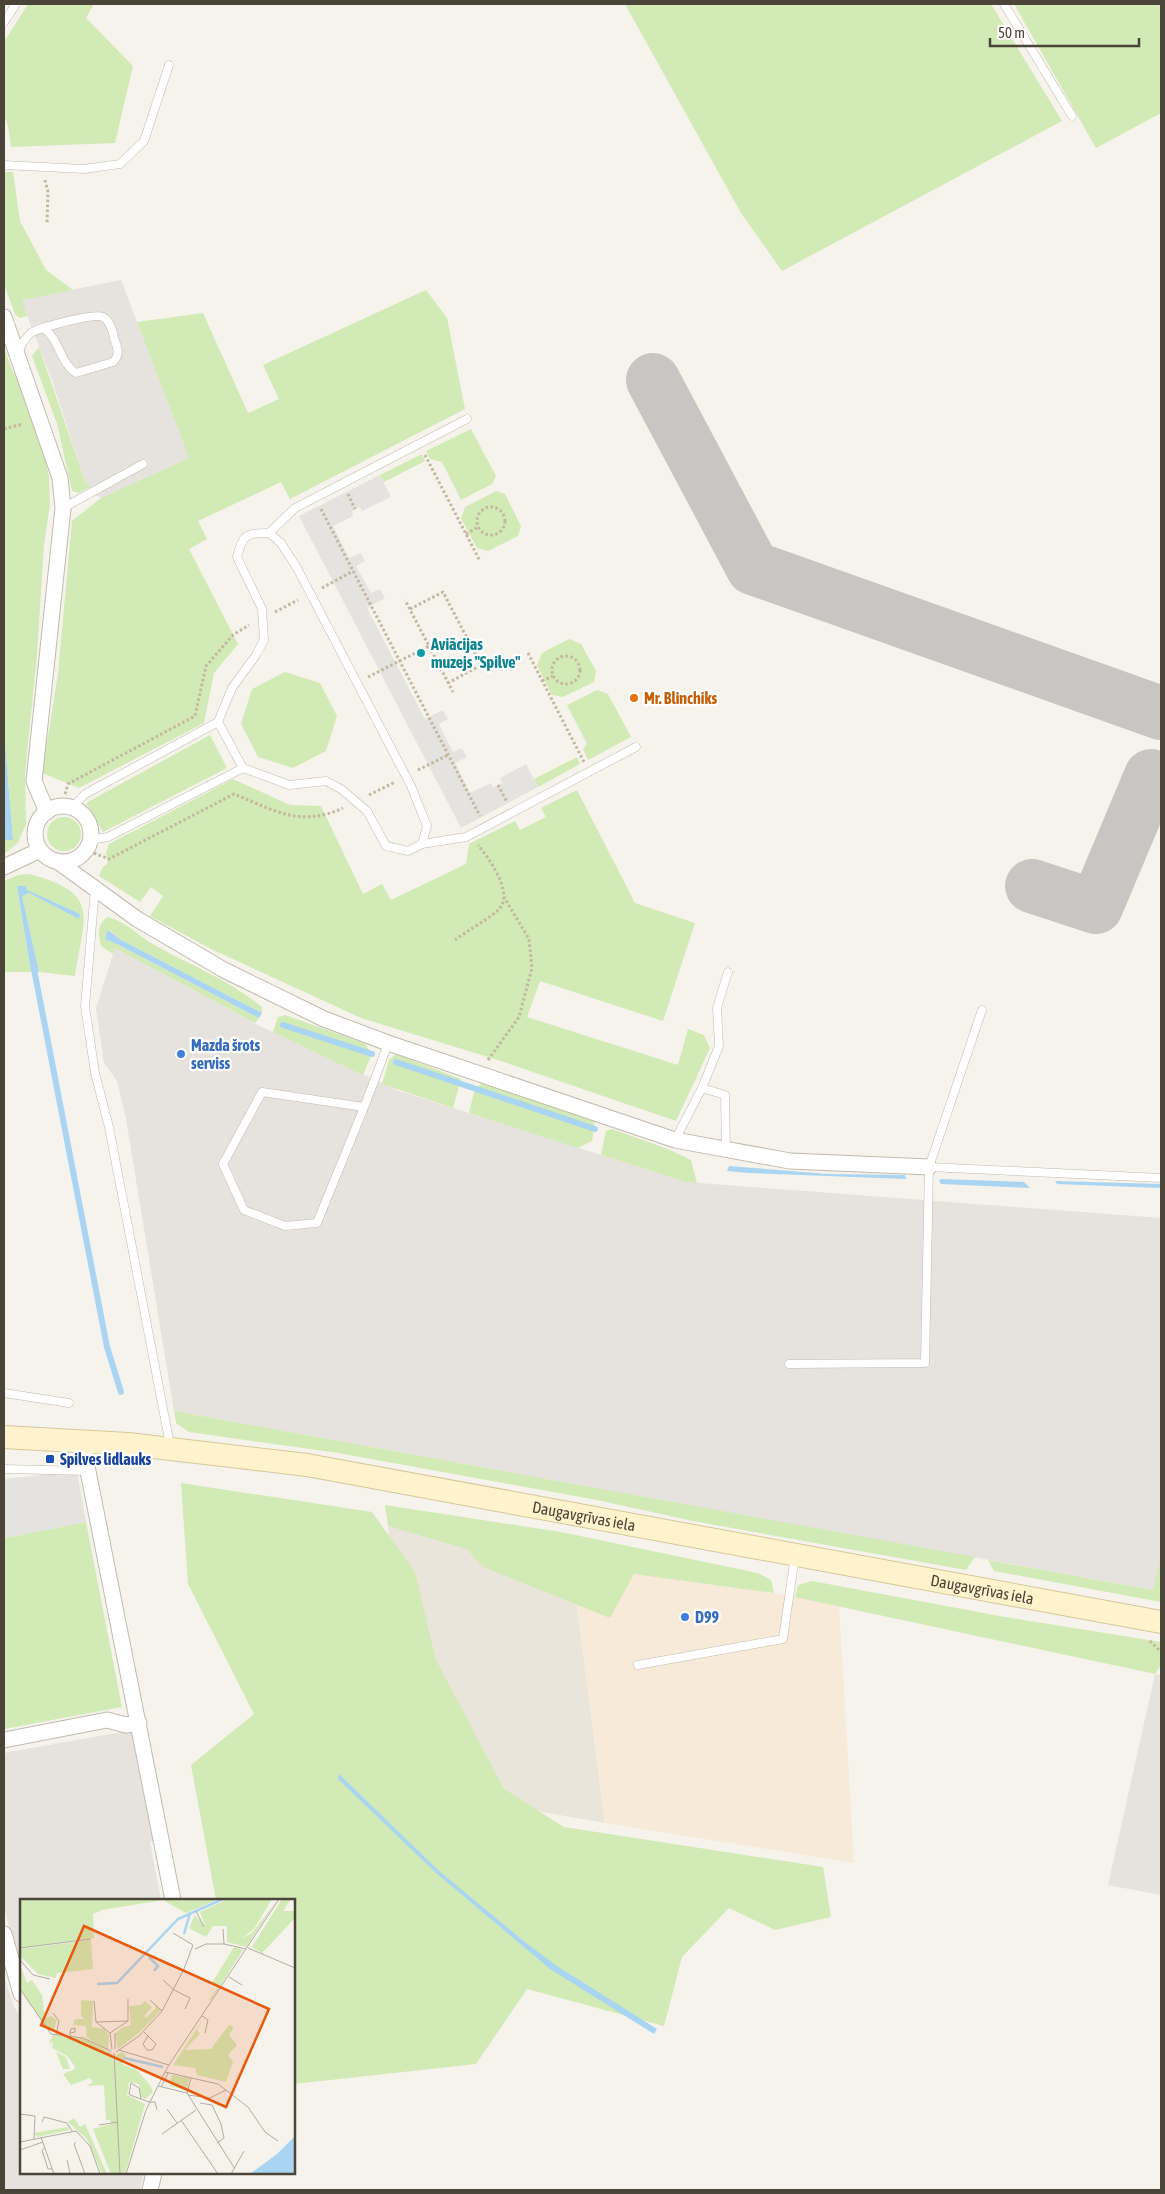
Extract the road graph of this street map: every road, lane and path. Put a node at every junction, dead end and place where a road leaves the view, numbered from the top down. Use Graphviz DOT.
graph roads {
  1 [pos="16,4"];
  2 [pos="1004,4"];
  3 [pos="4,22"];
  4 [pos="169,65"];
  5 [pos="1072,116"];
  6 [pos="25,165"];
  7 [pos="4,166"];
  8 [pos="48,224"];
  9 [pos="4,316"];
  10 [pos="43,328"];
  11 [pos="18,354"];
  12 [pos="467,419"];
  13 [pos="419,444"];
  14 [pos="143,464"];
  15 [pos="315,497"];
  16 [pos="63,508"];
  17 [pos="478,527"];
  18 [pos="269,533"];
  19 [pos="466,534"];
  20 [pos="480,561"];
  21 [pos="353,571"];
  22 [pos="310,594"];
  23 [pos="405,600"];
  24 [pos="410,609"];
  25 [pos="263,618"];
  26 [pos="429,646"];
  27 [pos="528,654"];
  28 [pos="400,661"];
  29 [pos="553,676"];
  30 [pos="542,681"];
  31 [pos="357,683"];
  32 [pos="448,683"];
  33 [pos="453,692"];
  34 [pos="218,722"];
  35 [pos="636,747"];
  36 [pos="448,755"];
  37 [pos="242,768"];
  38 [pos="590,772"];
  39 [pos="406,777"];
  40 [pos="357,801"];
  41 [pos="67,807"];
  42 [pos="46,812"];
  43 [pos="485,827"];
  44 [pos="470,835"];
  45 [pos="89,844"];
  46 [pos="422,844"];
  47 [pos="40,850"];
  48 [pos="57,862"];
  49 [pos="4,868"];
  50 [pos="95,889"];
  51 [pos="504,897"];
  52 [pos="455,940"];
  53 [pos="728,972"];
  54 [pos="982,1010"];
  55 [pos="388,1043"];
  56 [pos="478,1073"];
  57 [pos="702,1088"];
  58 [pos="364,1107"];
  59 [pos="675,1140"];
  60 [pos="726,1149"];
  61 [pos="929,1166"];
  62 [pos="1161,1178"];
  63 [pos="789,1364"];
  64 [pos="4,1393"];
  65 [pos="69,1403"];
  66 [pos="4,1437"];
  67 [pos="82,1441"];
  68 [pos="170,1448"];
  69 [pos="4,1469"];
  70 [pos="88,1471"];
  71 [pos="795,1554"];
  72 [pos="1161,1622"];
  73 [pos="638,1665"];
  74 [pos="139,1723"];
  75 [pos="4,1740"];
  76 [pos="173,1899"];
  77 [pos="4,1934"];
  78 [pos="20,1990"];
  79 [pos="154,2174"];
  80 [pos="150,2190"];
  1 -- 3 [label="lane"];
  2 -- 5 [label="lane"];
  4 -- 6 [label="lane"];
  6 -- 7 [label="lane"];
  6 -- 8 [label="path"];
  9 -- 11 [label="street"];
  10 -- 10 [label="lane"];
  10 -- 11 [label="lane"];
  11 -- 16 [label="street"];
  12 -- 13 [label="lane"];
  13 -- 15 [label="lane"];
  13 -- 19 [label="path"];
  14 -- 16 [label="lane"];
  15 -- 18 [label="lane"];
  15 -- 21 [label="path"];
  16 -- 42 [label="street"];
  17 -- 17 [label="path"];
  17 -- 19 [label="path"];
  18 -- 22 [label="lane"];
  18 -- 25 [label="lane"];
  19 -- 20 [label="path"];
  21 -- 22 [label="path"];
  21 -- 28 [label="path"];
  22 -- 25 [label="path"];
  22 -- 31 [label="lane"];
  23 -- 24 [label="path"];
  24 -- 26 [label="path"];
  24 -- 32 [label="path"];
  25 -- 34 [label="lane"];
  25 -- 41 [label="path"];
  26 -- 28 [label="path"];
  26 -- 32 [label="path"];
  27 -- 30 [label="path"];
  28 -- 31 [label="path"];
  28 -- 36 [label="path"];
  29 -- 29 [label="path"];
  29 -- 30 [label="path"];
  30 -- 38 [label="path"];
  31 -- 39 [label="lane"];
  32 -- 33 [label="path"];
  34 -- 37 [label="lane"];
  34 -- 41 [label="lane"];
  35 -- 38 [label="lane"];
  36 -- 39 [label="path"];
  36 -- 43 [label="path"];
  37 -- 40 [label="lane"];
  37 -- 45 [label="lane"];
  38 -- 43 [label="lane"];
  39 -- 40 [label="path"];
  39 -- 46 [label="lane"];
  40 -- 45 [label="path"];
  40 -- 46 [label="lane"];
  41 -- 42 [label="street"];
  41 -- 45 [label="street"];
  42 -- 47 [label="street"];
  43 -- 44 [label="lane"];
  44 -- 46 [label="lane"];
  44 -- 51 [label="path"];
  45 -- 48 [label="street"];
  47 -- 48 [label="street"];
  47 -- 49 [label="street"];
  48 -- 50 [label="street"];
  50 -- 55 [label="street"];
  50 -- 68 [label="lane"];
  51 -- 52 [label="path"];
  51 -- 56 [label="path"];
  53 -- 57 [label="lane"];
  54 -- 61 [label="lane"];
  55 -- 56 [label="street"];
  55 -- 58 [label="lane"];
  56 -- 59 [label="street"];
  57 -- 59 [label="lane"];
  57 -- 60 [label="lane"];
  58 -- 58 [label="lane"];
  59 -- 60 [label="street"];
  60 -- 61 [label="street"];
  61 -- 62 [label="lane"];
  61 -- 63 [label="lane"];
  64 -- 65 [label="lane"];
  66 -- 67 [label="main road, Daugavgrīvas iela"];
  67 -- 68 [label="main road, Daugavgrīvas iela"];
  67 -- 70 [label="street"];
  68 -- 71 [label="main road, Daugavgrīvas iela"];
  69 -- 70 [label="lane"];
  70 -- 74 [label="street"];
  71 -- 72 [label="main road, Daugavgrīvas iela"];
  71 -- 73 [label="lane"];
  74 -- 75 [label="street"];
  74 -- 76 [label="street"];
  77 -- 78 [label="street"];
  79 -- 80 [label="street"];
}
